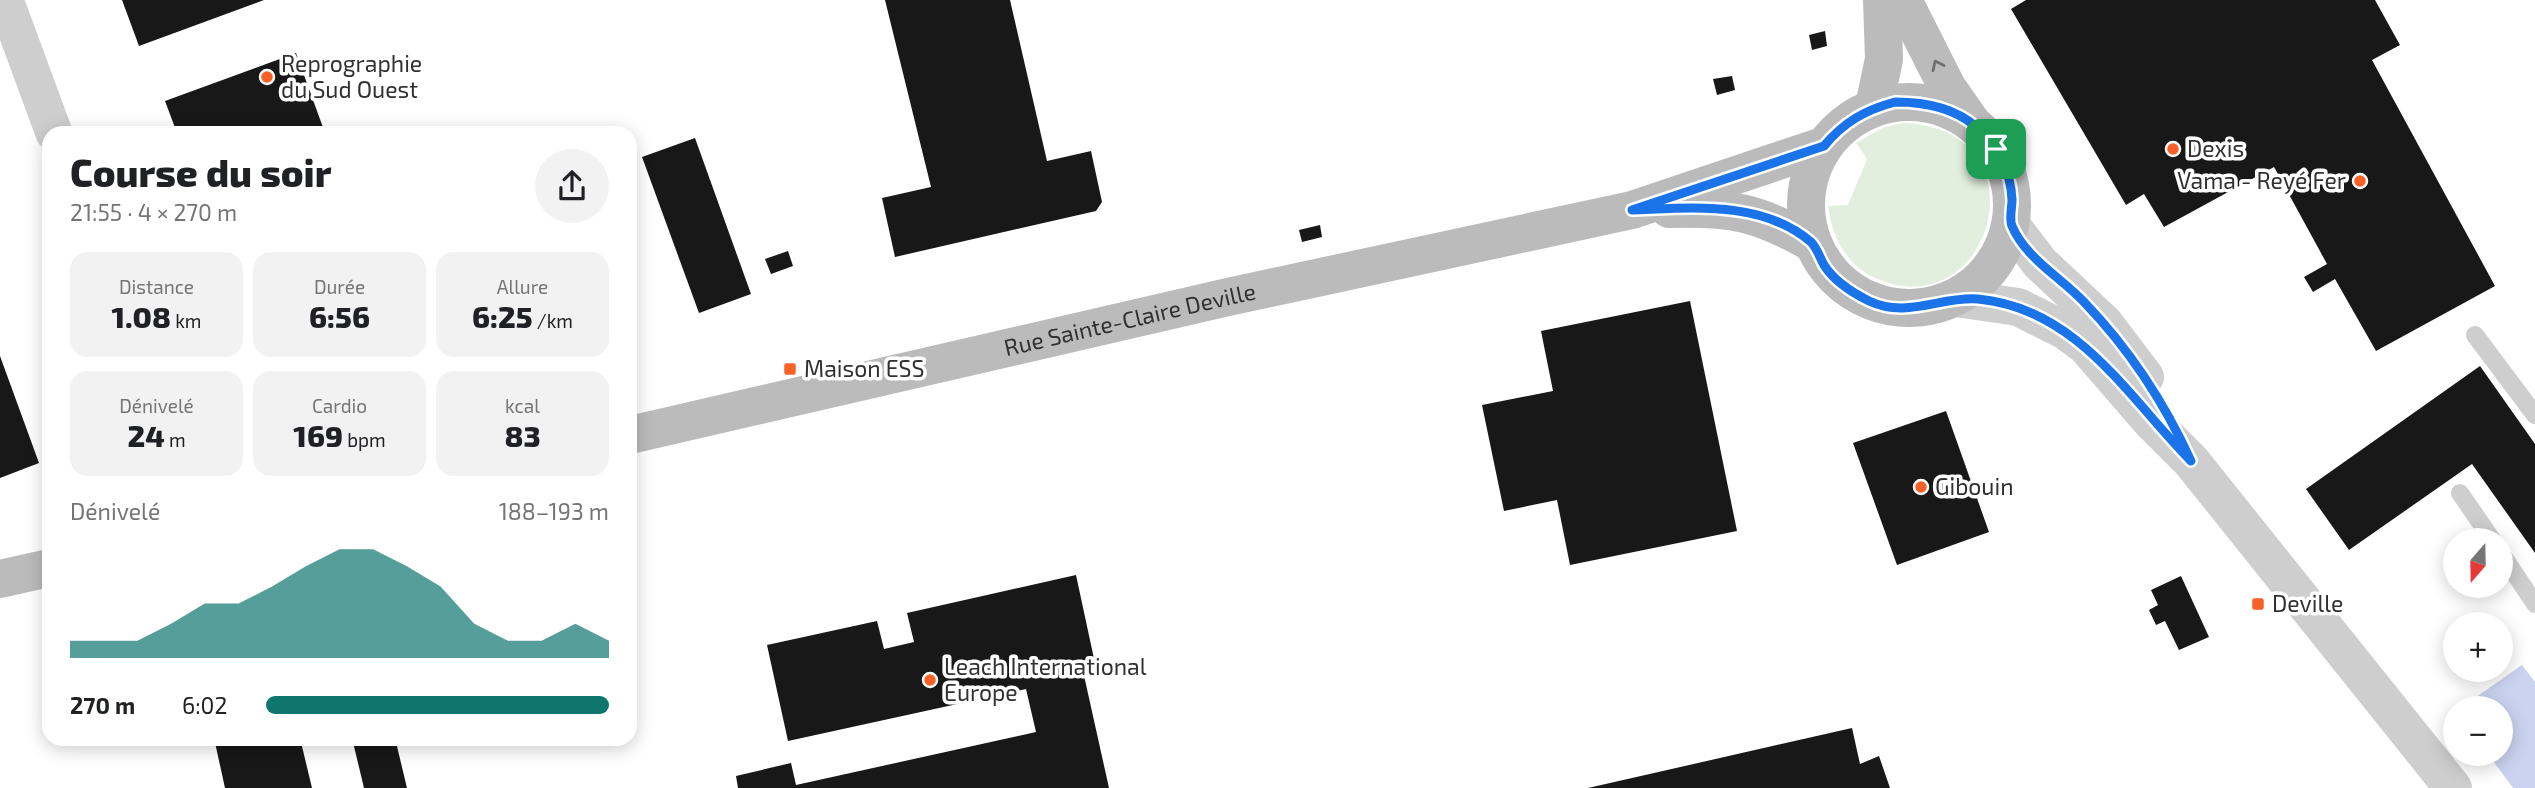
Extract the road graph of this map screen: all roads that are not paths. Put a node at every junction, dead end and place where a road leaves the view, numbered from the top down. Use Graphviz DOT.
graph roads {
  1 [pos="5,0"];
  2 [pos="1882,0"];
  3 [pos="1903,0"];
  4 [pos="1874,107"];
  5 [pos="1972,124"];
  6 [pos="51,126"];
  7 [pos="1824,146"];
  8 [pos="1632,210"];
  9 [pos="2011,225"];
  10 [pos="1812,243"];
  11 [pos="1956,298"];
  12 [pos="2475,335"];
  13 [pos="2535,415"];
  14 [pos="637,433"];
  15 [pos="2191,461"];
  16 [pos="2460,493"];
  17 [pos="2484,528"];
  18 [pos="42,570"];
  19 [pos="2513,571"];
  20 [pos="0,579"];
  21 [pos="2535,604"];
  22 [pos="2453,788"];
  1 -- 6 [label="street"];
  2 -- 4 [label="main road"];
  5 -- 3 [label="main road, one-way"];
  4 -- 5 [label="main road"];
  4 -- 7 [label="main road"];
  5 -- 9 [label="main road"];
  7 -- 8 [label="main road, Rue Sainte-Claire Deville"];
  7 -- 10 [label="main road"];
  8 -- 10 [label="main road, Rue Sainte-Claire Deville"];
  8 -- 14 [label="main road, Rue Sainte-Claire Deville"];
  9 -- 11 [label="main road"];
  9 -- 15 [label="street"];
  10 -- 11 [label="main road"];
  11 -- 15 [label="street"];
  12 -- 13 [label="lane"];
  15 -- 22 [label="street"];
  16 -- 17 [label="lane"];
  18 -- 20 [label="main road"];
  19 -- 21 [label="lane"];
}
